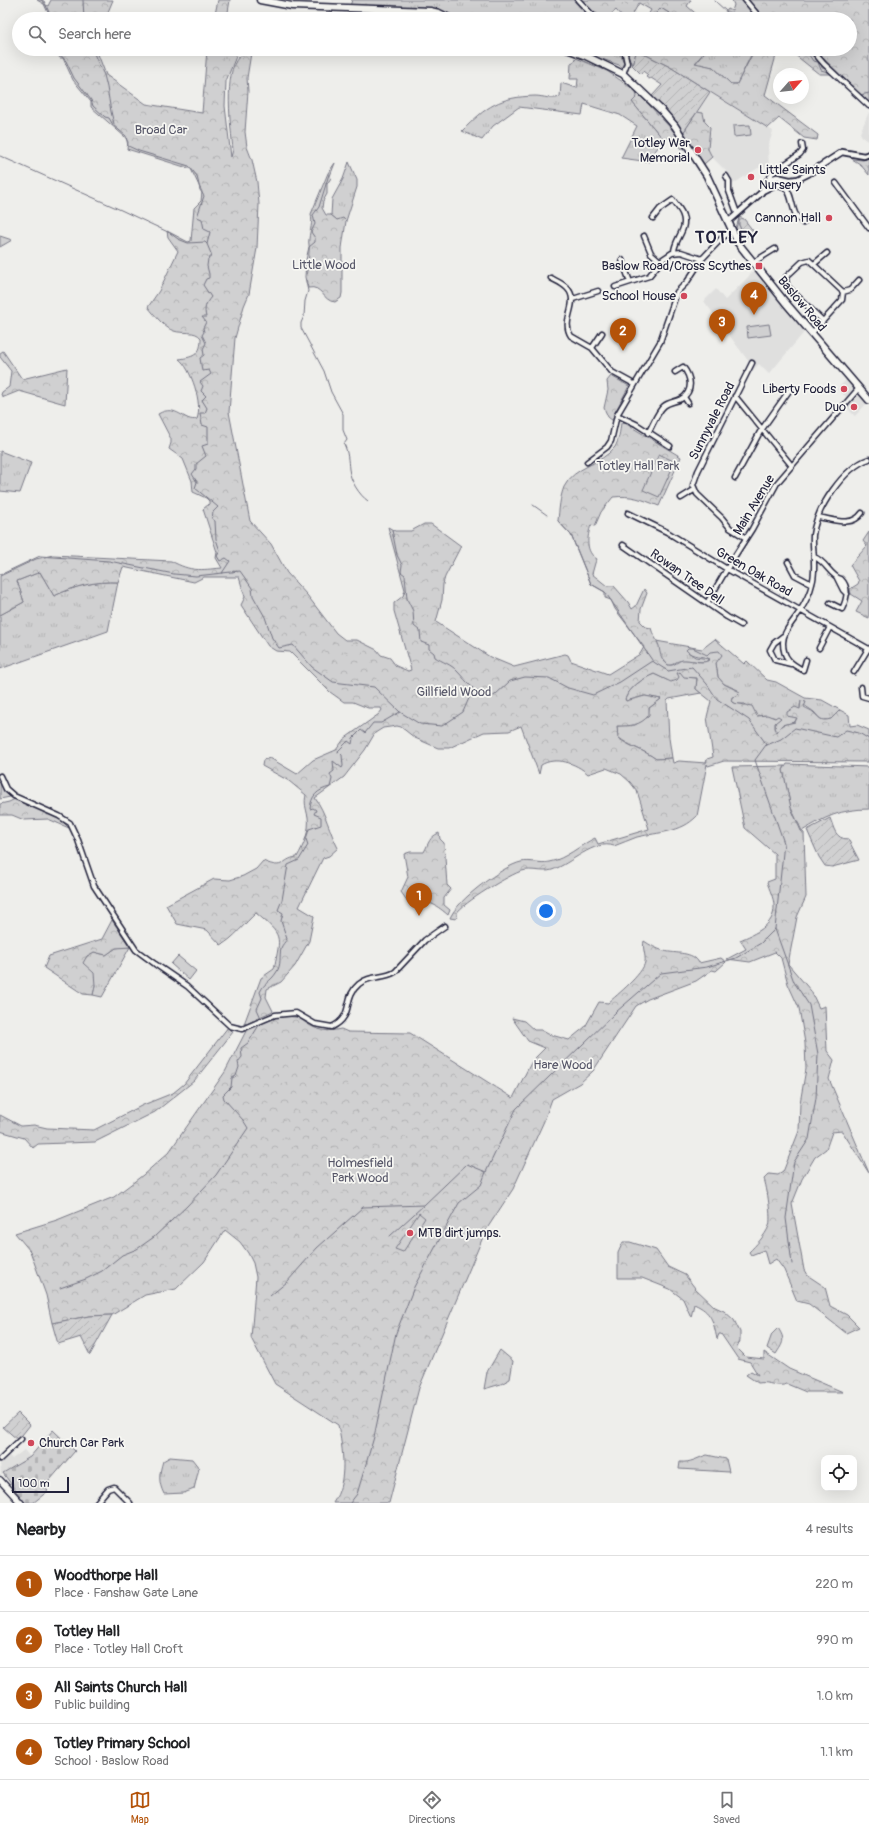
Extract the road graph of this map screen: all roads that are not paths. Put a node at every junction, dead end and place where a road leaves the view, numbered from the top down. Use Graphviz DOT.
graph roads {
  1 [pos="260,0"];
  2 [pos="578,0"];
  3 [pos="745,0"];
  4 [pos="434,12"];
  5 [pos="589,12"];
  6 [pos="755,12"];
  7 [pos="586,56"];
  8 [pos="626,56"];
  9 [pos="818,56"];
  10 [pos="623,74"];
  11 [pos="869,106"];
  12 [pos="802,144"];
  13 [pos="869,154"];
  14 [pos="726,176"];
  15 [pos="770,179"];
  16 [pos="836,184"];
  17 [pos="761,193"];
  18 [pos="737,214"];
  19 [pos="653,218"];
  20 [pos="728,222"];
  21 [pos="803,223"];
  22 [pos="869,228"];
  23 [pos="732,231"];
  24 [pos="644,236"];
  25 [pos="774,249"];
  26 [pos="674,252"];
  27 [pos="827,253"];
  28 [pos="702,259"];
  29 [pos="622,260"];
  30 [pos="661,262"];
  31 [pos="754,262"];
  32 [pos="814,264"];
  33 [pos="551,278"];
  34 [pos="859,280"];
  35 [pos="630,282"];
  36 [pos="615,287"];
  37 [pos="598,291"];
  38 [pos="843,292"];
  39 [pos="573,299"];
  40 [pos="823,321"];
  41 [pos="812,332"];
  42 [pos="602,333"];
  43 [pos="592,348"];
  44 [pos="752,363"];
  45 [pos="675,372"];
  46 [pos="634,384"];
  47 [pos="791,388"];
  48 [pos="859,388"];
  49 [pos="735,396"];
  50 [pos="684,397"];
  51 [pos="869,400"];
  52 [pos="688,403"];
  53 [pos="617,415"];
  54 [pos="763,430"];
  55 [pos="648,433"];
  56 [pos="670,446"];
  57 [pos="869,459"];
  58 [pos="587,462"];
  59 [pos="792,466"];
  60 [pos="735,478"];
  61 [pos="694,490"];
  62 [pos="681,498"];
  63 [pos="628,513"];
  64 [pos="862,513"];
  65 [pos="818,517"];
  66 [pos="746,538"];
  67 [pos="623,545"];
  68 [pos="814,557"];
  69 [pos="788,562"];
  70 [pos="727,569"];
  71 [pos="812,584"];
  72 [pos="708,603"];
  73 [pos="830,603"];
  74 [pos="801,610"];
  75 [pos="740,625"];
  76 [pos="830,627"];
  77 [pos="783,636"];
  78 [pos="819,648"];
  79 [pos="868,649"];
  80 [pos="806,660"];
  81 [pos="791,664"];
  82 [pos="854,672"];
  83 [pos="860,687"];
  84 [pos="869,698"];
  85 [pos="0,776"];
  86 [pos="445,926"];
  87 [pos="21,1439"];
  88 [pos="0,1459"];
  89 [pos="0,1480"];
  90 [pos="21,1503"];
  91 [pos="96,1503"];
  92 [pos="130,1503"];
  1 -- 4 [label="main road"];
  2 -- 5 [label="street"];
  3 -- 6 [label="street"];
  7 -- 10 [label="main road, Baslow Road"];
  8 -- 10 [label="street"];
  9 -- 11 [label="street"];
  10 -- 20 [label="main road, Baslow Road"];
  12 -- 15 [label="street"];
  13 -- 15 [label="street"];
  14 -- 18 [label="street"];
  15 -- 17 [label="street"];
  16 -- 22 [label="street"];
  17 -- 18 [label="street"];
  17 -- 21 [label="street"];
  18 -- 20 [label="street"];
  19 -- 26 [label="street"];
  20 -- 23 [label="main road, Baslow Road"];
  23 -- 28 [label="street"];
  23 -- 31 [label="main road, Baslow Road"];
  24 -- 30 [label="street"];
  25 -- 31 [label="street"];
  26 -- 28 [label="street"];
  26 -- 30 [label="street"];
  27 -- 32 [label="street"];
  28 -- 46 [label="street"];
  29 -- 35 [label="street"];
  30 -- 35 [label="street"];
  31 -- 41 [label="main road, Baslow Road"];
  32 -- 38 [label="street"];
  32 -- 40 [label="street"];
  33 -- 39 [label="street"];
  34 -- 38 [label="street"];
  35 -- 36 [label="street"];
  37 -- 39 [label="street"];
  38 -- 40 [label="street"];
  39 -- 43 [label="street"];
  40 -- 41 [label="street"];
  41 -- 48 [label="main road, Baslow Road"];
  42 -- 43 [label="street"];
  43 -- 46 [label="street"];
  44 -- 49 [label="street, Sunnyvale Road"];
  45 -- 50 [label="street"];
  46 -- 53 [label="street"];
  47 -- 54 [label="street"];
  48 -- 51 [label="main road, Baslow Road"];
  48 -- 59 [label="street, Main Avenue"];
  49 -- 54 [label="street"];
  49 -- 61 [label="street, Sunnyvale Road"];
  50 -- 52 [label="street"];
  50 -- 55 [label="street"];
  53 -- 55 [label="street"];
  53 -- 58 [label="street"];
  54 -- 59 [label="street"];
  54 -- 60 [label="street"];
  55 -- 56 [label="street"];
  57 -- 65 [label="street"];
  59 -- 66 [label="street, Main Avenue"];
  61 -- 62 [label="street"];
  61 -- 66 [label="street"];
  63 -- 70 [label="street, Green Oak Road"];
  64 -- 65 [label="street"];
  65 -- 68 [label="street"];
  66 -- 70 [label="street, Main Avenue"];
  67 -- 72 [label="street, Rowan Tree Dell"];
  68 -- 71 [label="street"];
  68 -- 73 [label="street"];
  69 -- 71 [label="street"];
  70 -- 72 [label="street, Main Avenue"];
  70 -- 74 [label="street, Green Oak Road"];
  71 -- 74 [label="street"];
  72 -- 75 [label="street, Rowan Tree Dell"];
  74 -- 76 [label="street, Green Oak Road"];
  74 -- 77 [label="street"];
  76 -- 78 [label="street"];
  76 -- 79 [label="street, Green Oak Road"];
  77 -- 81 [label="street"];
  77 -- 81 [label="street"];
  79 -- 82 [label="street"];
  80 -- 81 [label="street"];
  83 -- 84 [label="street"];
  85 -- 86 [label="street"];
  87 -- 88 [label="street"];
  89 -- 90 [label="main road"];
  91 -- 92 [label="street"];
}
